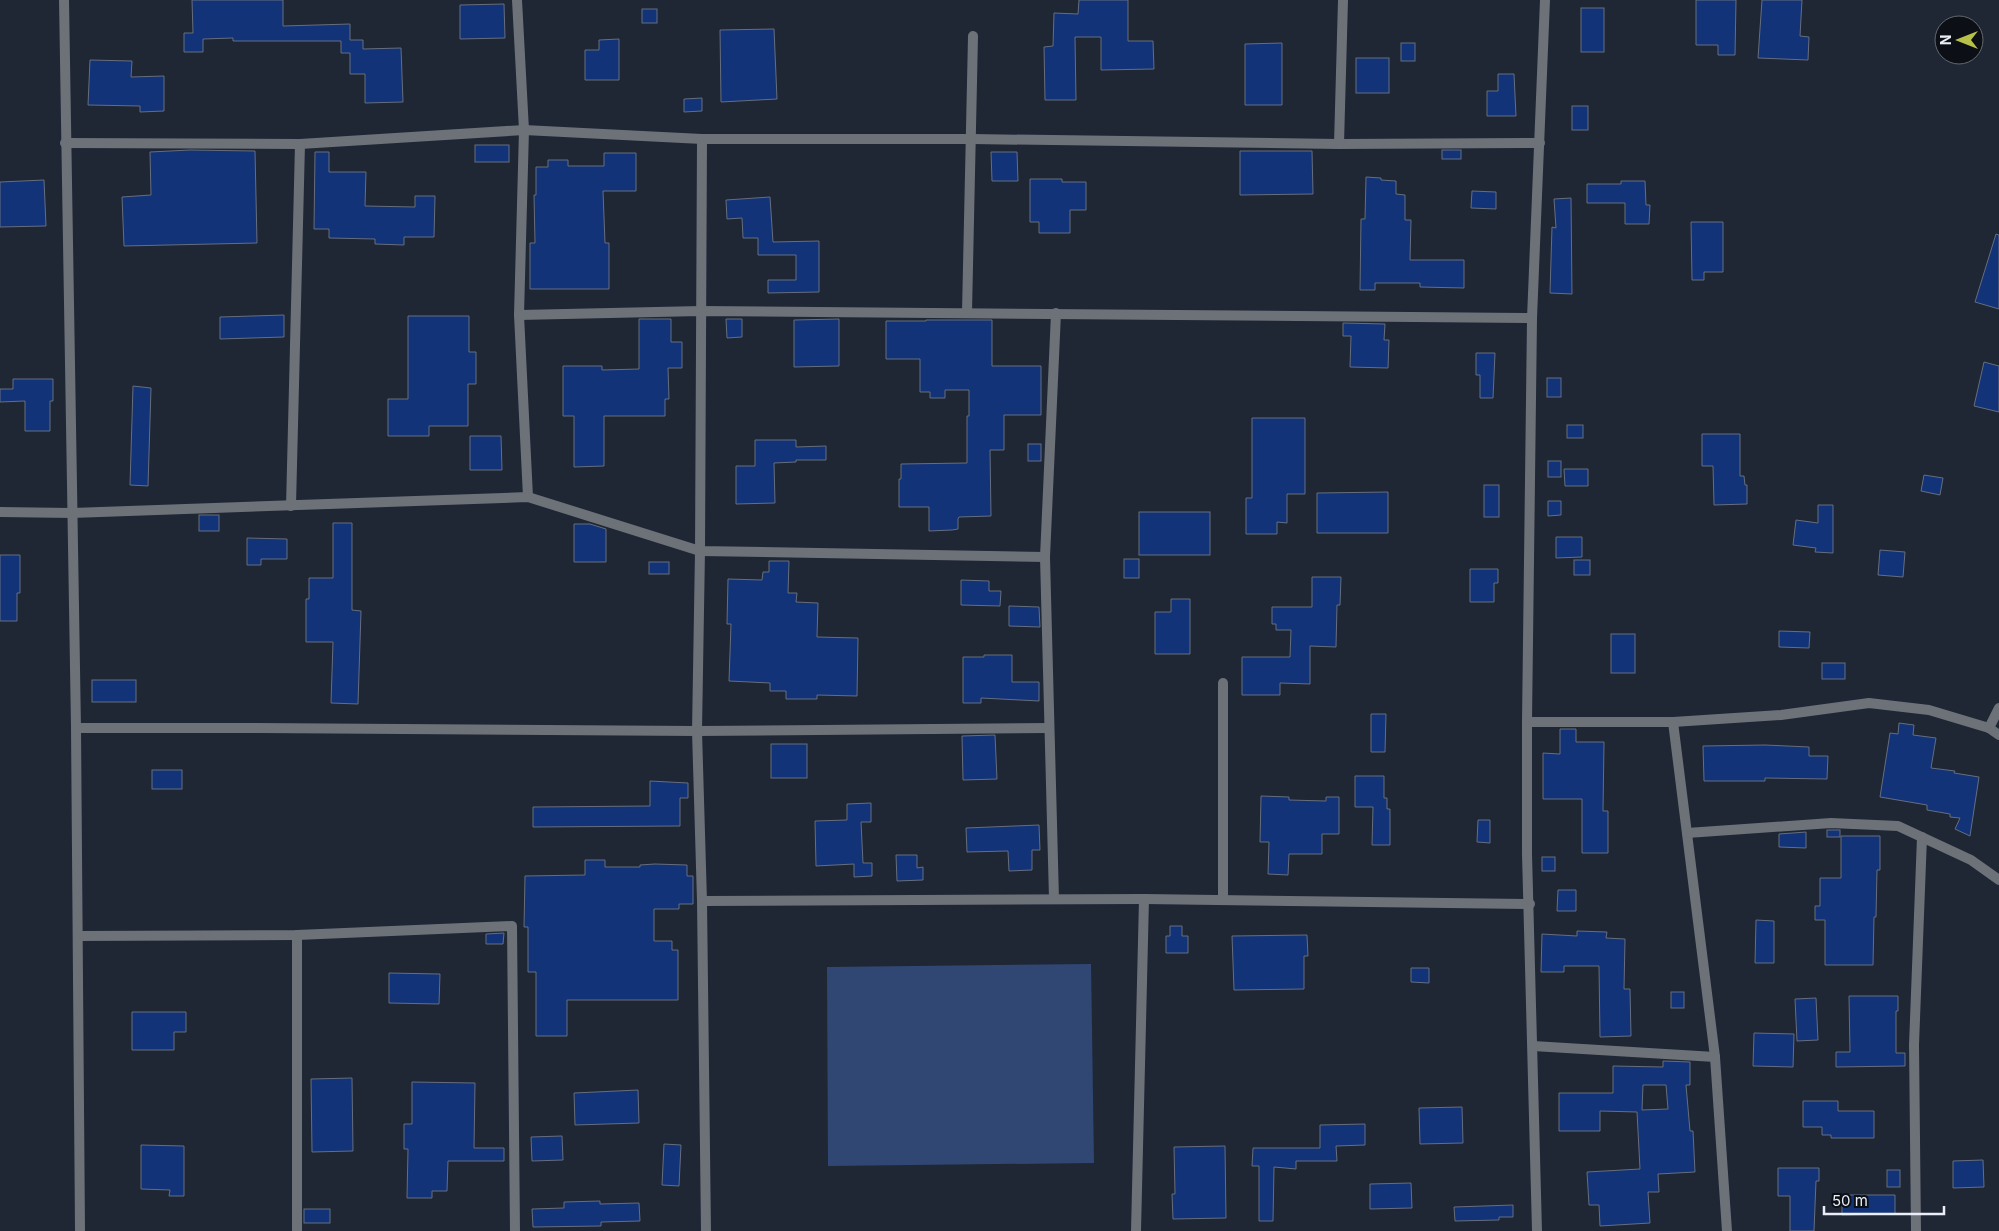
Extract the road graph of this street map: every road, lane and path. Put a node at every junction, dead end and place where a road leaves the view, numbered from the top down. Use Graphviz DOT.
graph roads {
  1 [pos="64,0"];
  2 [pos="517,0"];
  3 [pos="1343,0"];
  4 [pos="1545,0"];
  5 [pos="973,36"];
  6 [pos="524,130"];
  7 [pos="702,139"];
  8 [pos="972,139"];
  9 [pos="1540,142"];
  10 [pos="65,143"];
  11 [pos="300,144"];
  12 [pos="1339,144"];
  13 [pos="702,311"];
  14 [pos="967,312"];
  15 [pos="1056,313"];
  16 [pos="519,315"];
  17 [pos="1532,318"];
  18 [pos="528,497"];
  19 [pos="291,506"];
  20 [pos="0,512"];
  21 [pos="72,513"];
  22 [pos="700,550"];
  23 [pos="1045,557"];
  24 [pos="1223,683"];
  25 [pos="1999,708"];
  26 [pos="1527,722"];
  27 [pos="1673,722"];
  28 [pos="76,728"];
  29 [pos="1049,728"];
  30 [pos="1989,728"];
  31 [pos="697,731"];
  32 [pos="1999,735"];
  33 [pos="1687,833"];
  34 [pos="1922,838"];
  35 [pos="1999,880"];
  36 [pos="1054,899"];
  37 [pos="1144,899"];
  38 [pos="1223,900"];
  39 [pos="702,901"];
  40 [pos="1530,904"];
  41 [pos="298,935"];
  42 [pos="78,936"];
  43 [pos="1533,1046"];
  44 [pos="1715,1057"];
  45 [pos="80,1231"];
  46 [pos="298,1231"];
  47 [pos="515,1231"];
  48 [pos="706,1231"];
  49 [pos="1136,1231"];
  50 [pos="1537,1231"];
  51 [pos="1727,1231"];
  52 [pos="1916,1231"];
  1 -- 10 [label="street"];
  2 -- 6 [label="street"];
  3 -- 12 [label="street"];
  4 -- 9 [label="street"];
  5 -- 8 [label="street"];
  6 -- 7 [label="street"];
  6 -- 11 [label="street"];
  6 -- 16 [label="street"];
  7 -- 8 [label="street"];
  7 -- 13 [label="street"];
  8 -- 12 [label="street"];
  8 -- 14 [label="street"];
  9 -- 12 [label="street"];
  9 -- 17 [label="street"];
  10 -- 11 [label="street"];
  10 -- 21 [label="street"];
  11 -- 19 [label="street"];
  13 -- 14 [label="street"];
  13 -- 16 [label="street"];
  13 -- 22 [label="street"];
  14 -- 15 [label="street"];
  15 -- 17 [label="street"];
  15 -- 23 [label="street"];
  16 -- 18 [label="street"];
  17 -- 26 [label="street"];
  18 -- 19 [label="street"];
  18 -- 22 [label="street"];
  19 -- 21 [label="street"];
  20 -- 21 [label="street"];
  21 -- 28 [label="street"];
  22 -- 23 [label="street"];
  22 -- 31 [label="street"];
  23 -- 29 [label="street"];
  24 -- 38 [label="street"];
  25 -- 30 [label="street"];
  26 -- 27 [label="street"];
  26 -- 40 [label="street"];
  27 -- 30 [label="street"];
  27 -- 33 [label="street"];
  28 -- 31 [label="street"];
  28 -- 42 [label="street"];
  29 -- 31 [label="street"];
  29 -- 36 [label="street"];
  30 -- 32 [label="street"];
  31 -- 39 [label="street"];
  33 -- 34 [label="street"];
  33 -- 44 [label="street"];
  34 -- 35 [label="street"];
  34 -- 52 [label="street"];
  36 -- 37 [label="street"];
  36 -- 39 [label="street"];
  37 -- 38 [label="street"];
  37 -- 49 [label="street"];
  38 -- 40 [label="street"];
  39 -- 48 [label="street"];
  40 -- 43 [label="street"];
  41 -- 42 [label="street"];
  41 -- 46 [label="street"];
  41 -- 47 [label="street"];
  42 -- 45 [label="street"];
  43 -- 44 [label="street"];
  43 -- 50 [label="street"];
  44 -- 51 [label="street"];
}
